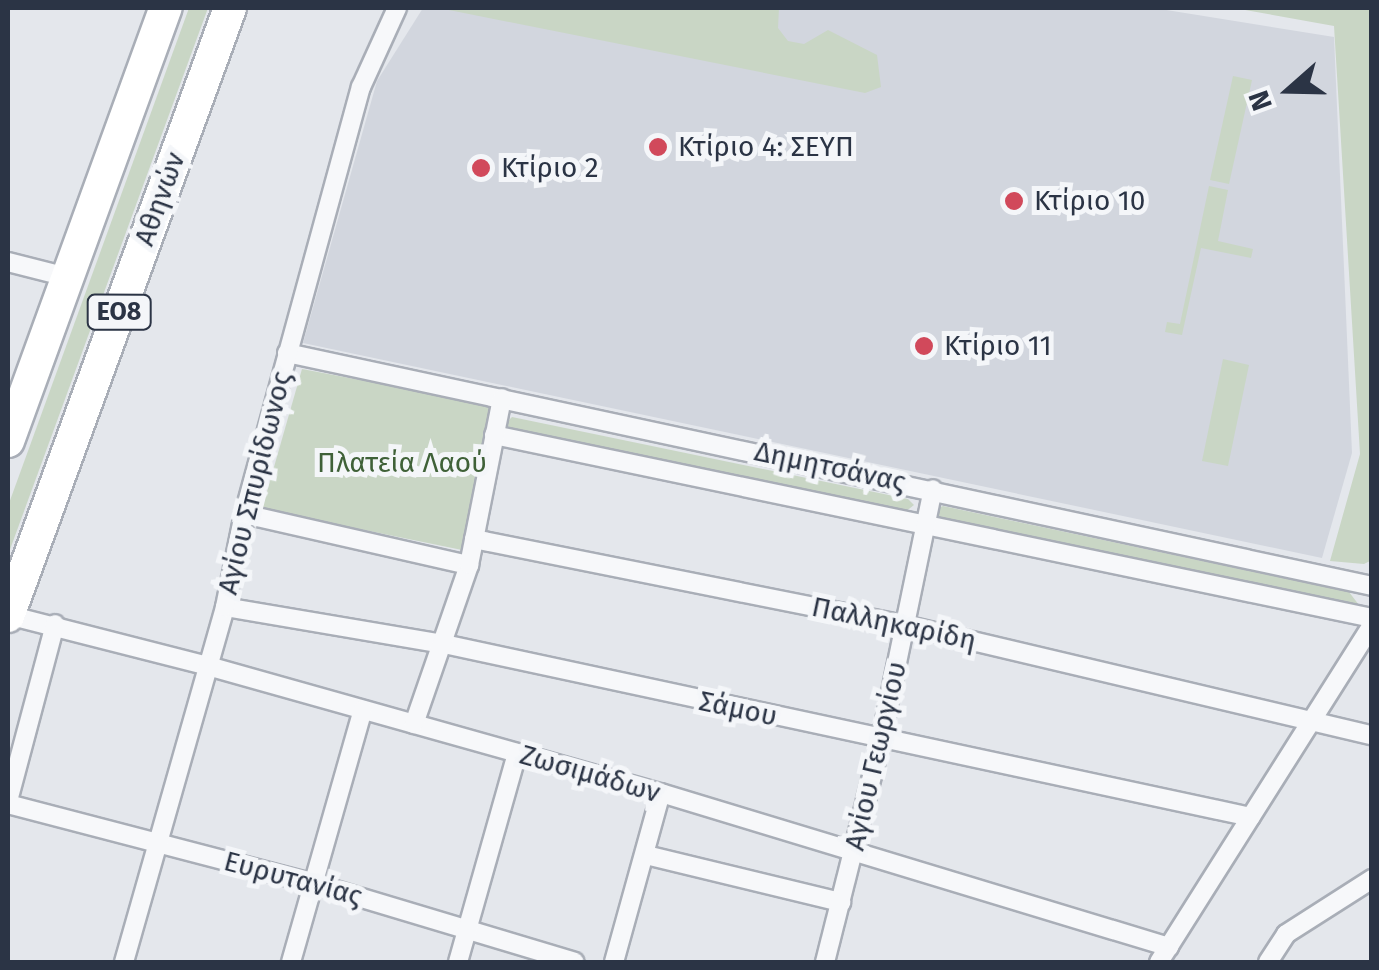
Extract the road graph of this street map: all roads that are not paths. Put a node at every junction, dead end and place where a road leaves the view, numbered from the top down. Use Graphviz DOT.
graph roads {
  1 [pos="166,8"];
  2 [pos="230,8"];
  3 [pos="396,8"];
  4 [pos="8,262"];
  5 [pos="67,278"];
  6 [pos="287,353"];
  7 [pos="502,398"];
  8 [pos="494,435"];
  9 [pos="8,441"];
  10 [pos="933,489"];
  11 [pos="244,514"];
  12 [pos="925,523"];
  13 [pos="474,539"];
  14 [pos="470,564"];
  15 [pos="1372,586"];
  16 [pos="225,608"];
  17 [pos="8,615"];
  18 [pos="1372,621"];
  19 [pos="56,624"];
  20 [pos="905,625"];
  21 [pos="444,644"];
  22 [pos="208,666"];
  23 [pos="363,710"];
  24 [pos="1311,723"];
  25 [pos="414,724"];
  26 [pos="1372,735"];
  27 [pos="881,740"];
  28 [pos="517,753"];
  29 [pos="661,793"];
  30 [pos="8,803"];
  31 [pos="1250,817"];
  32 [pos="156,842"];
  33 [pos="855,850"];
  34 [pos="646,855"];
  35 [pos="1372,879"];
  36 [pos="315,884"];
  37 [pos="842,902"];
  38 [pos="469,928"];
  39 [pos="1164,955"];
  40 [pos="124,962"];
  41 [pos="291,962"];
  42 [pos="458,962"];
  43 [pos="575,962"];
  44 [pos="614,962"];
  45 [pos="826,962"];
  46 [pos="1268,962"];
  1 -- 5 [label="highway, ΕΟ8"];
  2 -- 17 [label="highway, Αθηνών / ΕΟ8"];
  3 -- 6 [label="street, Αγίου Σπυρίδωνος"];
  4 -- 5 [label="street"];
  5 -- 9 [label="highway, ΕΟ8"];
  6 -- 7 [label="street, Δημητσάνας"];
  6 -- 11 [label="street, Αγίου Σπυρίδωνος"];
  7 -- 8 [label="street"];
  7 -- 10 [label="street, Δημητσάνας"];
  8 -- 12 [label="street, Δημητσάνας"];
  8 -- 13 [label="street"];
  10 -- 12 [label="street, Αγίου Γεωργίου"];
  10 -- 15 [label="street, Δημητσάνας"];
  11 -- 14 [label="street"];
  11 -- 16 [label="street, Αγίου Σπυρίδωνος"];
  12 -- 18 [label="street, Δημητσάνας"];
  12 -- 20 [label="street, Αγίου Γεωργίου"];
  13 -- 14 [label="street"];
  13 -- 20 [label="street, Παλληκαρίδη"];
  14 -- 21 [label="street"];
  16 -- 21 [label="street, Σάμου"];
  16 -- 22 [label="street, Αγίου Σπυρίδωνος"];
  17 -- 19 [label="street, Ζωσιμάδων"];
  18 -- 24 [label="street"];
  19 -- 22 [label="street, Ζωσιμάδων"];
  19 -- 30 [label="street"];
  20 -- 24 [label="street, Παλληκαρίδη"];
  20 -- 27 [label="street, Αγίου Γεωργίου"];
  21 -- 25 [label="street"];
  21 -- 27 [label="street, Σάμου"];
  22 -- 23 [label="street, Ζωσιμάδων"];
  22 -- 32 [label="street, Αγίου Σπυρίδωνος"];
  23 -- 25 [label="street, Ζωσιμάδων"];
  23 -- 36 [label="street"];
  24 -- 26 [label="street, Παλληκαρίδη"];
  24 -- 31 [label="street"];
  25 -- 28 [label="street, Ζωσιμάδων"];
  27 -- 31 [label="street, Σάμου"];
  27 -- 33 [label="street, Αγίου Γεωργίου"];
  28 -- 29 [label="street, Ζωσιμάδων"];
  28 -- 38 [label="street"];
  29 -- 33 [label="street, Ζωσιμάδων"];
  29 -- 34 [label="street"];
  30 -- 32 [label="street, Ευρυτανίας"];
  31 -- 39 [label="street"];
  32 -- 36 [label="street, Ευρυτανίας"];
  32 -- 40 [label="street, Αγίου Σπυρίδωνος"];
  33 -- 37 [label="street, Αγίου Γεωργίου"];
  33 -- 39 [label="street, Ζωσιμάδων"];
  34 -- 37 [label="street"];
  34 -- 44 [label="street"];
  35 -- 46 [label="street"];
  36 -- 38 [label="street, Ευρυτανίας"];
  36 -- 41 [label="street"];
  37 -- 45 [label="street, Αγίου Γεωργίου"];
  38 -- 42 [label="street"];
  38 -- 43 [label="street, Ευρυτανίας"];
}
